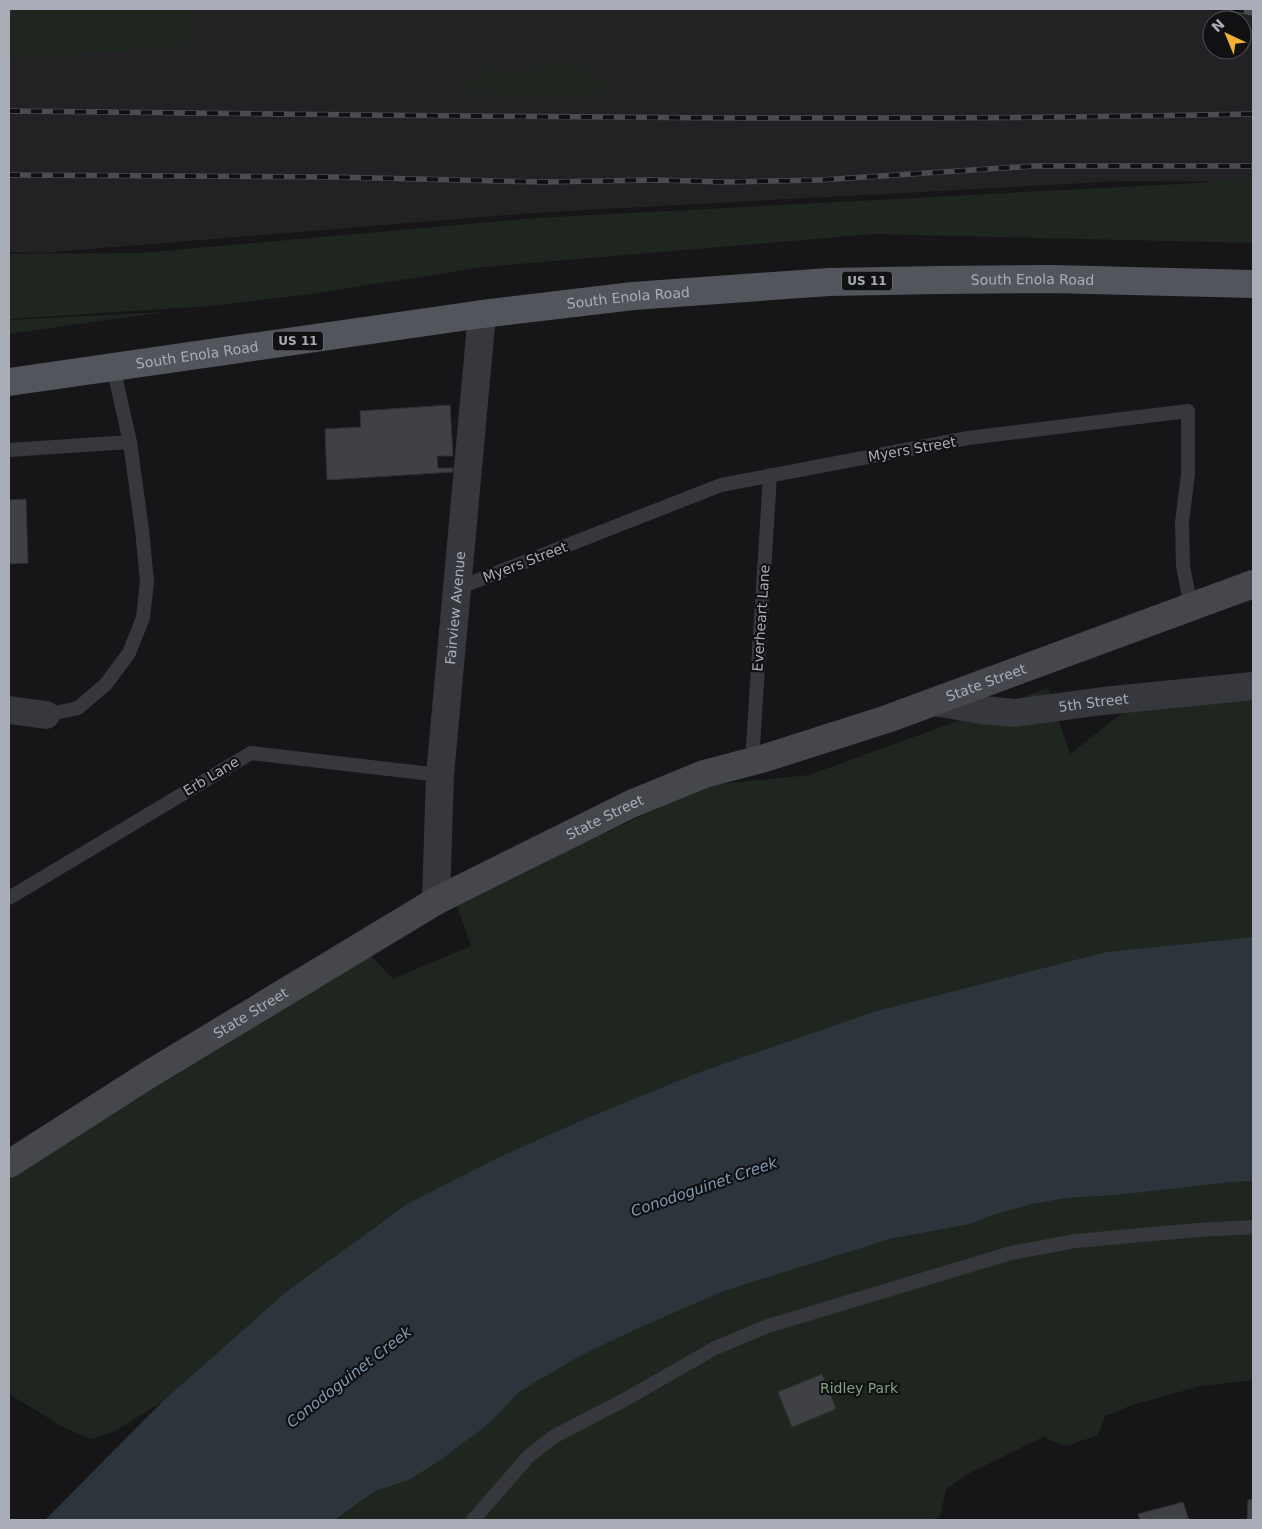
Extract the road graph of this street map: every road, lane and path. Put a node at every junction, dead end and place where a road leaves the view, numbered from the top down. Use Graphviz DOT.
graph roads {
  1 [pos="1253,284"];
  2 [pos="482,314"];
  3 [pos="113,367"];
  4 [pos="9,382"];
  5 [pos="130,442"];
  6 [pos="9,450"];
  7 [pos="770,475"];
  8 [pos="1253,584"];
  9 [pos="458,588"];
  10 [pos="1190,607"];
  11 [pos="1253,686"];
  12 [pos="934,702"];
  13 [pos="9,710"];
  14 [pos="46,714"];
  15 [pos="752,762"];
  16 [pos="440,775"];
  17 [pos="9,898"];
  18 [pos="436,901"];
  19 [pos="9,1164"];
  20 [pos="1253,1227"];
  21 [pos="473,1520"];
  1 -- 2 [label="main road, South Enola Road / US 11"];
  2 -- 3 [label="main road, South Enola Road / US 11"];
  2 -- 9 [label="street, Fairview Avenue"];
  3 -- 4 [label="main road, South Enola Road / US 11"];
  3 -- 5 [label="lane"];
  5 -- 6 [label="lane"];
  5 -- 14 [label="lane"];
  7 -- 9 [label="lane, Myers Street"];
  7 -- 10 [label="lane, Myers Street"];
  7 -- 15 [label="lane, Everheart Lane"];
  8 -- 10 [label="main road, State Street"];
  9 -- 16 [label="street, Fairview Avenue"];
  10 -- 12 [label="main road, State Street"];
  11 -- 12 [label="street, 5th Street"];
  12 -- 15 [label="main road, State Street"];
  13 -- 14 [label="street"];
  15 -- 18 [label="main road, State Street"];
  16 -- 17 [label="lane, Erb Lane"];
  16 -- 18 [label="street, Fairview Avenue"];
  18 -- 19 [label="main road, State Street"];
  20 -- 21 [label="lane"];
}
